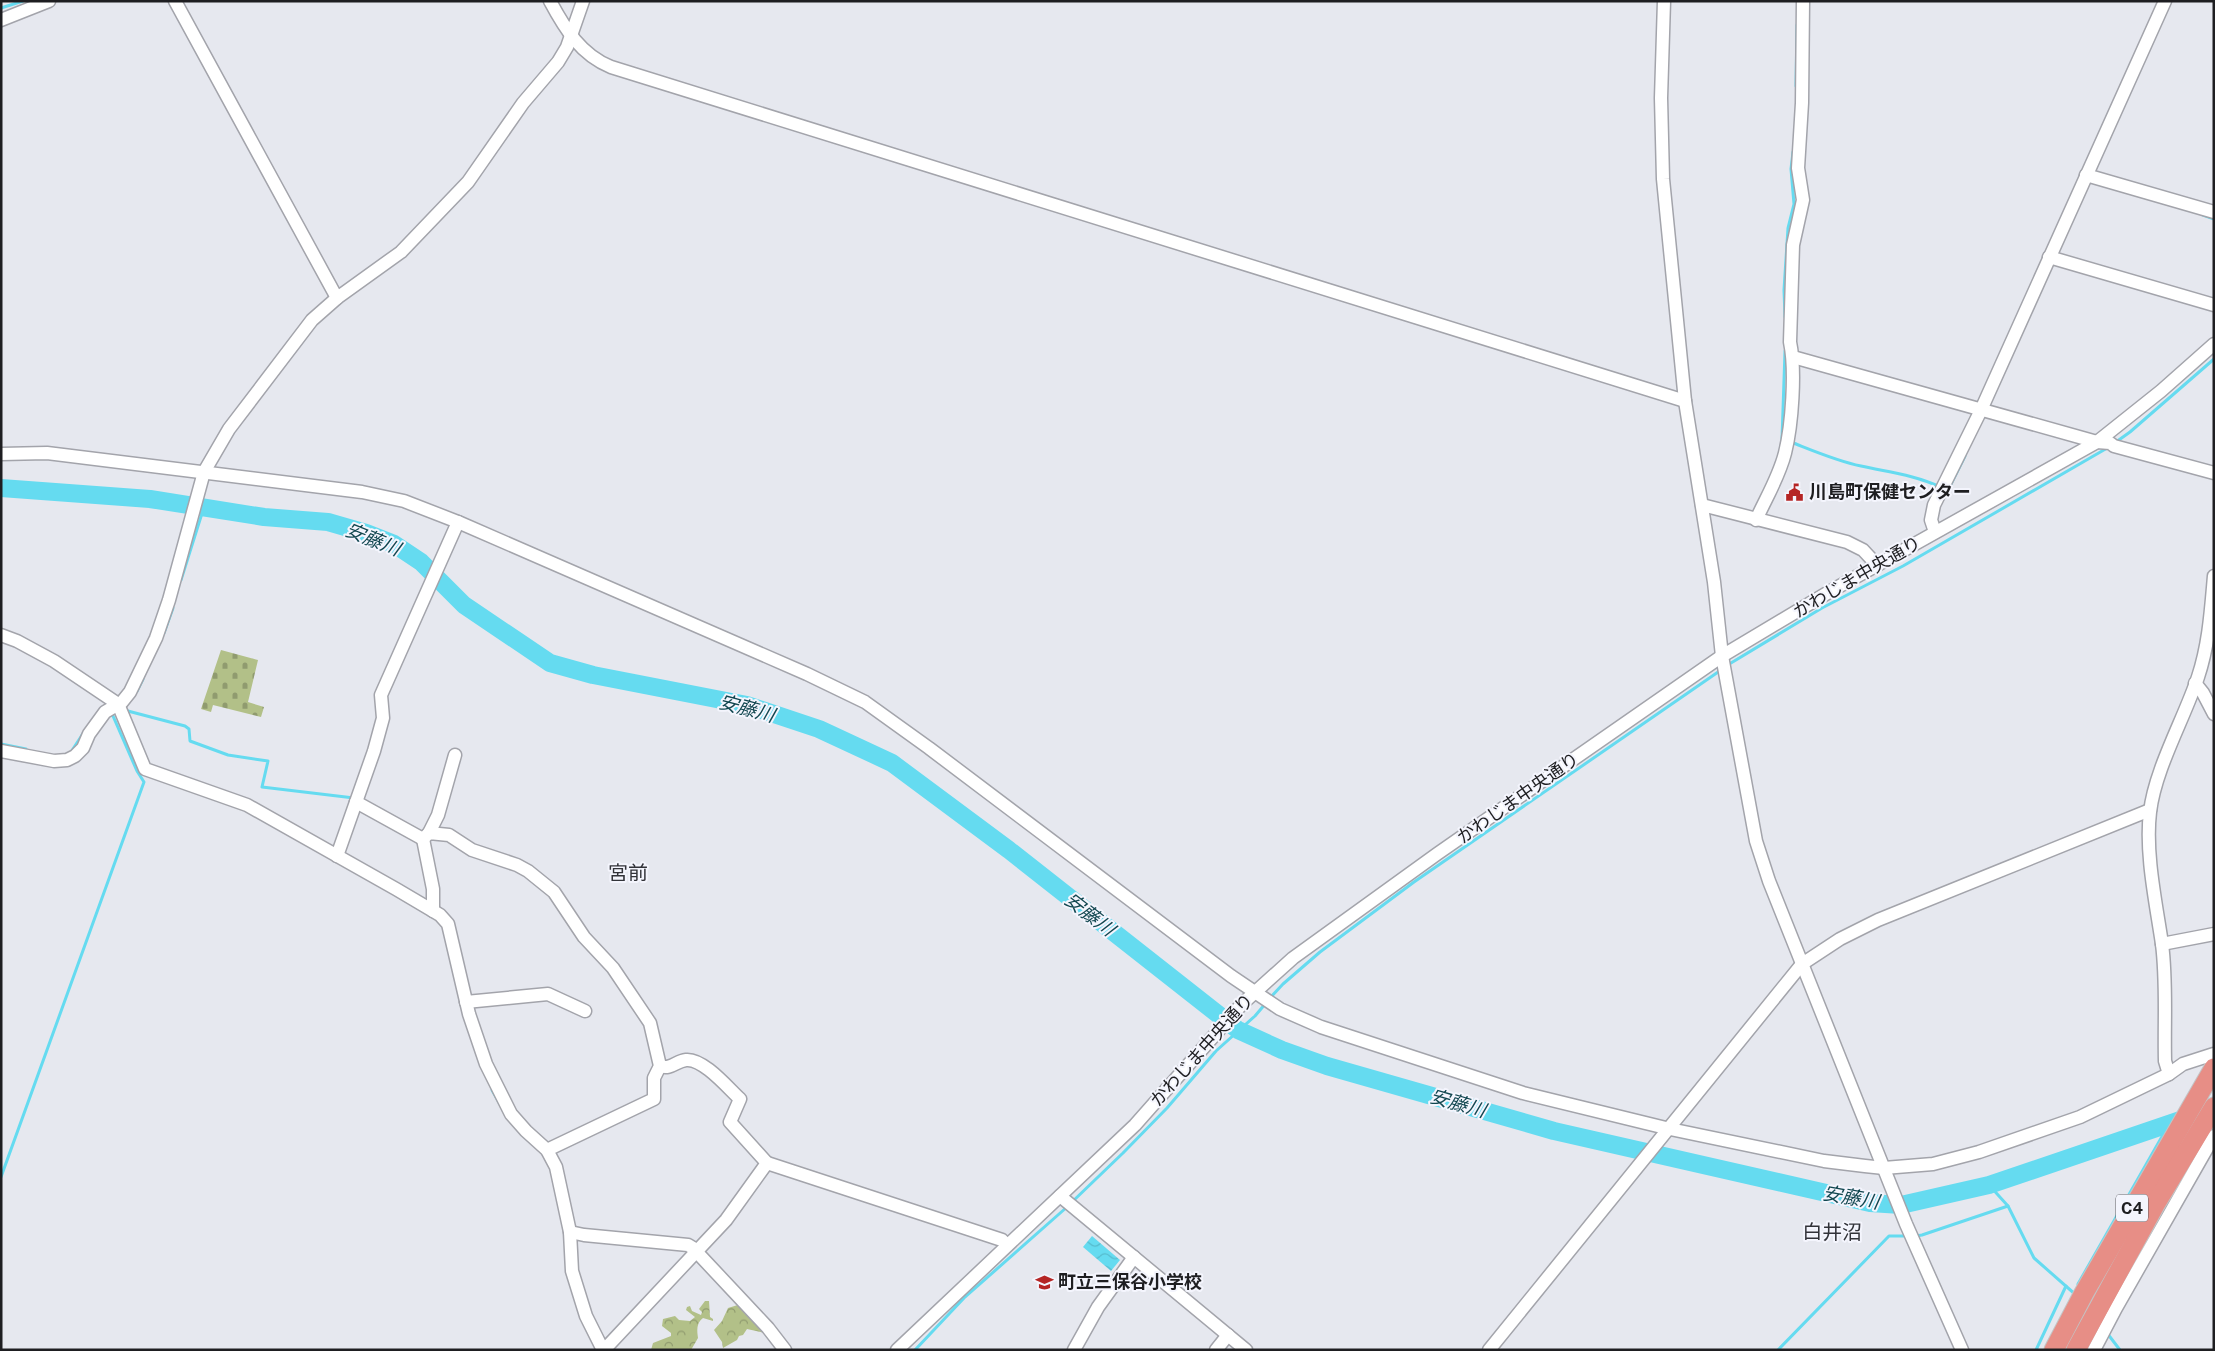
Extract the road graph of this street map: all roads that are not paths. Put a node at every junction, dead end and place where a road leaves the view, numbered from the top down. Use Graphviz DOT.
graph roads {
  1 [pos="49,1"];
  2 [pos="175,1"];
  3 [pos="550,1"];
  4 [pos="583,1"];
  5 [pos="1664,1"];
  6 [pos="1804,1"];
  7 [pos="2165,1"];
  8 [pos="1,20"];
  9 [pos="571,38"];
  10 [pos="2086,175"];
  11 [pos="2214,212"];
  12 [pos="2049,257"];
  13 [pos="337,298"];
  14 [pos="2214,306"];
  15 [pos="2214,344"];
  16 [pos="1793,357"];
  17 [pos="1685,400"];
  18 [pos="1981,410"];
  19 [pos="2107,444"];
  20 [pos="1,454"];
  21 [pos="204,472"];
  22 [pos="2214,473"];
  23 [pos="1702,505"];
  24 [pos="1756,520"];
  25 [pos="458,522"];
  26 [pos="1935,532"];
  27 [pos="1876,565"];
  28 [pos="2214,576"];
  29 [pos="2212,613"];
  30 [pos="1,635"];
  31 [pos="1722,656"];
  32 [pos="2196,682"];
  33 [pos="118,704"];
  34 [pos="2214,714"];
  35 [pos="1,752"];
  36 [pos="455,754"];
  37 [pos="356,802"];
  38 [pos="2150,810"];
  39 [pos="426,836"];
  40 [pos="337,856"];
  41 [pos="433,911"];
  42 [pos="2214,934"];
  43 [pos="2162,944"];
  44 [pos="1802,964"];
  45 [pos="1253,992"];
  46 [pos="466,1002"];
  47 [pos="585,1011"];
  48 [pos="2214,1054"];
  49 [pos="660,1066"];
  50 [pos="2214,1068"];
  51 [pos="2169,1074"];
  52 [pos="2214,1107"];
  53 [pos="1670,1129"];
  54 [pos="2214,1136"];
  55 [pos="547,1150"];
  56 [pos="767,1164"];
  57 [pos="1884,1168"];
  58 [pos="1060,1196"];
  59 [pos="570,1232"];
  60 [pos="1007,1245"];
  61 [pos="697,1251"];
  62 [pos="1134,1257"];
  63 [pos="1228,1335"];
  64 [pos="604,1350"];
  65 [pos="785,1350"];
  66 [pos="897,1350"];
  67 [pos="1074,1350"];
  68 [pos="1216,1350"];
  69 [pos="1246,1350"];
  70 [pos="1489,1350"];
  71 [pos="1962,1350"];
  72 [pos="2054,1350"];
  73 [pos="2076,1350"];
  74 [pos="2094,1350"];
  1 -- 8 [label="street"];
  2 -- 13 [label="street"];
  3 -- 9 [label="street"];
  4 -- 9 [label="street"];
  5 -- 17 [label="street"];
  6 -- 16 [label="street"];
  7 -- 10 [label="street"];
  9 -- 13 [label="street"];
  9 -- 17 [label="street"];
  10 -- 11 [label="street"];
  10 -- 12 [label="street"];
  12 -- 14 [label="street"];
  12 -- 18 [label="street"];
  13 -- 21 [label="street"];
  15 -- 19 [label="street, かわじま中央通り"];
  16 -- 18 [label="street"];
  16 -- 24 [label="street"];
  17 -- 23 [label="street"];
  18 -- 19 [label="street"];
  18 -- 26 [label="street"];
  19 -- 22 [label="street"];
  19 -- 26 [label="street, かわじま中央通り"];
  20 -- 21 [label="street"];
  21 -- 25 [label="street"];
  21 -- 33 [label="street"];
  23 -- 24 [label="street"];
  23 -- 31 [label="street"];
  24 -- 27 [label="street"];
  25 -- 37 [label="street"];
  25 -- 45 [label="street"];
  26 -- 27 [label="street, かわじま中央通り"];
  27 -- 31 [label="street, かわじま中央通り"];
  28 -- 29 [label="street"];
  29 -- 32 [label="street"];
  30 -- 33 [label="street"];
  31 -- 44 [label="street"];
  31 -- 45 [label="street, かわじま中央通り"];
  32 -- 34 [label="street"];
  32 -- 38 [label="street"];
  33 -- 35 [label="street"];
  33 -- 40 [label="street"];
  36 -- 39 [label="street"];
  37 -- 39 [label="street"];
  37 -- 40 [label="street"];
  38 -- 43 [label="street"];
  38 -- 44 [label="street"];
  39 -- 41 [label="street"];
  39 -- 49 [label="street"];
  40 -- 41 [label="street"];
  41 -- 46 [label="street"];
  42 -- 43 [label="street"];
  43 -- 51 [label="street"];
  44 -- 53 [label="street"];
  44 -- 57 [label="street"];
  45 -- 53 [label="street"];
  45 -- 58 [label="street, かわじま中央通り"];
  46 -- 47 [label="street"];
  46 -- 55 [label="street"];
  48 -- 51 [label="street"];
  49 -- 55 [label="street"];
  49 -- 56 [label="street"];
  50 -- 72 [label="highway, C4"];
  51 -- 57 [label="street"];
  52 -- 73 [label="highway, C4"];
  53 -- 57 [label="street"];
  53 -- 70 [label="street"];
  54 -- 74 [label="street"];
  55 -- 59 [label="street"];
  56 -- 60 [label="street"];
  56 -- 61 [label="street"];
  57 -- 71 [label="street"];
  58 -- 60 [label="street, かわじま中央通り"];
  58 -- 62 [label="street"];
  59 -- 61 [label="street"];
  59 -- 64 [label="street"];
  60 -- 66 [label="street, かわじま中央通り"];
  61 -- 64 [label="street"];
  61 -- 65 [label="street"];
  62 -- 63 [label="street"];
  62 -- 67 [label="street"];
  63 -- 68 [label="street"];
  63 -- 69 [label="street"];
}
